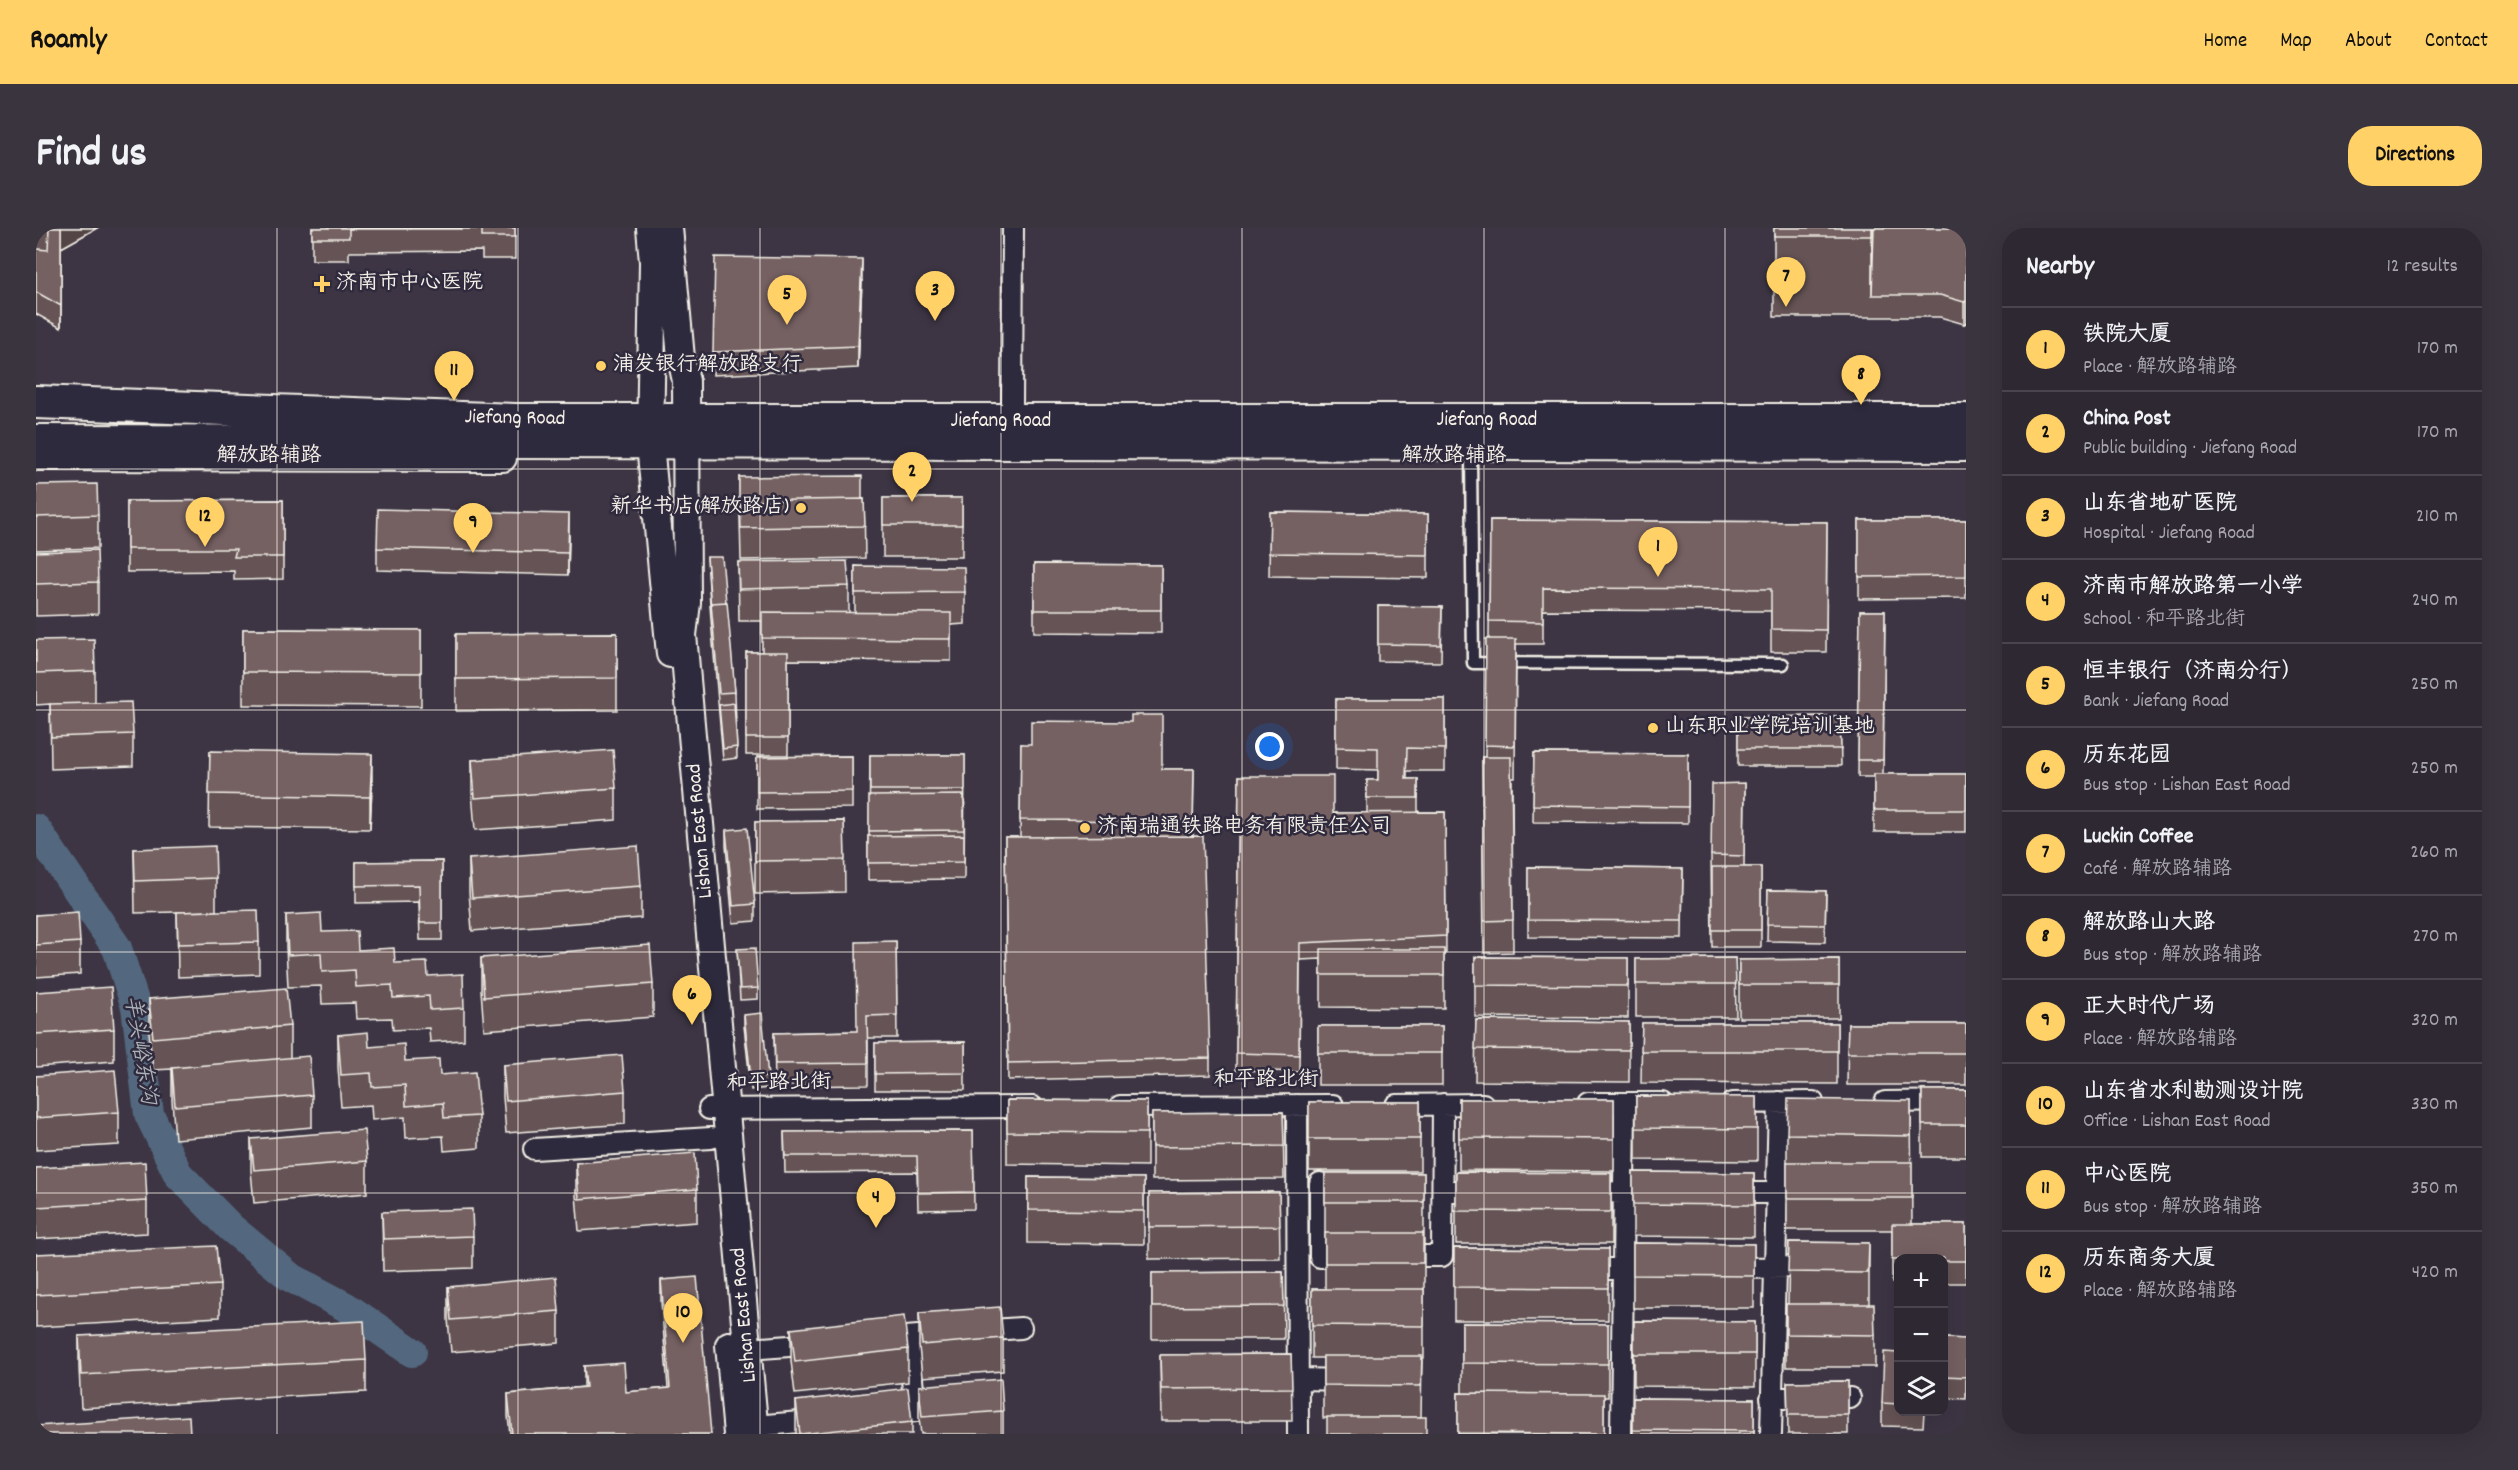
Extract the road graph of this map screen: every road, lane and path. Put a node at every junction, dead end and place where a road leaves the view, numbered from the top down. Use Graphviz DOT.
graph roads {
  1 [pos="650,228"];
  2 [pos="669,228"];
  3 [pos="1013,228"];
  4 [pos="36,401"];
  5 [pos="465,405"];
  6 [pos="1858,409"];
  7 [pos="1966,420"];
  8 [pos="989,428"];
  9 [pos="650,432"];
  10 [pos="687,432"];
  11 [pos="1920,432"];
  12 [pos="512,440"];
  13 [pos="36,441"];
  14 [pos="1966,445"];
  15 [pos="36,457"];
  16 [pos="1471,457"];
  17 [pos="1783,664"];
  18 [pos="1966,1101"];
  19 [pos="1779,1102"];
  20 [pos="1838,1102"];
  21 [pos="1861,1102"];
  22 [pos="1625,1103"];
  23 [pos="1684,1103"];
  24 [pos="1708,1103"];
  25 [pos="1443,1104"];
  26 [pos="1500,1104"];
  27 [pos="1568,1104"];
  28 [pos="1297,1105"];
  29 [pos="1353,1105"];
  30 [pos="1376,1105"];
  31 [pos="1106,1106"];
  32 [pos="1047,1107"];
  33 [pos="718,1109"];
  34 [pos="711,1138"];
  35 [pos="534,1149"];
  36 [pos="1297,1184"];
  37 [pos="1320,1184"];
  38 [pos="1342,1184"];
  39 [pos="1420,1184"];
  40 [pos="1443,1188"];
  41 [pos="1500,1192"];
  42 [pos="1567,1192"];
  43 [pos="1624,1193"];
  44 [pos="1683,1193"];
  45 [pos="1706,1193"];
  46 [pos="1776,1193"];
  47 [pos="1833,1193"];
  48 [pos="1274,1211"];
  49 [pos="1297,1211"];
  50 [pos="1775,1267"];
  51 [pos="1834,1267"];
  52 [pos="1705,1268"];
  53 [pos="1567,1269"];
  54 [pos="1623,1269"];
  55 [pos="1681,1269"];
  56 [pos="1274,1286"];
  57 [pos="1297,1286"];
  58 [pos="1298,1314"];
  59 [pos="1320,1314"];
  60 [pos="1021,1328"];
  61 [pos="1797,1329"];
  62 [pos="908,1337"];
  63 [pos="1773,1339"];
  64 [pos="862,1340"];
  65 [pos="839,1342"];
  66 [pos="1598,1347"];
  67 [pos="1621,1347"];
  68 [pos="1645,1347"];
  69 [pos="1750,1347"];
  70 [pos="748,1349"];
  71 [pos="1276,1370"];
  72 [pos="1298,1375"];
  73 [pos="1365,1381"];
  74 [pos="1772,1398"];
  75 [pos="1850,1398"];
  76 [pos="969,1406"];
  77 [pos="915,1411"];
  78 [pos="869,1415"];
  79 [pos="835,1418"];
  80 [pos="1597,1421"];
  81 [pos="1644,1422"];
  82 [pos="1748,1424"];
  83 [pos="1620,1428"];
  84 [pos="1771,1429"];
  85 [pos="749,1431"];
  86 [pos="1298,1434"];
  1 -- 9 [label="street, Lishan East Road"];
  2 -- 10 [label="street, Lishan East Road"];
  3 -- 8 [label="street"];
  4 -- 5 [label="street"];
  4 -- 12 [label="main road, Jiefang Road"];
  5 -- 12 [label="main road"];
  6 -- 8 [label="street"];
  6 -- 11 [label="lane"];
  7 -- 11 [label="main road, Jiefang Road"];
  8 -- 10 [label="main road, Jiefang Road"];
  8 -- 11 [label="main road, Jiefang Road"];
  8 -- 16 [label="street, 解放路辅路"];
  9 -- 10 [label="main road, Jiefang Road"];
  9 -- 12 [label="main road, Jiefang Road"];
  9 -- 33 [label="street, Lishan East Road"];
  10 -- 33 [label="street, Lishan East Road"];
  11 -- 14 [label="main road, Jiefang Road"];
  11 -- 16 [label="street, 解放路辅路"];
  12 -- 13 [label="main road, Jiefang Road"];
  12 -- 15 [label="street, 解放路辅路"];
  16 -- 17 [label="lane"];
  18 -- 21 [label="street"];
  19 -- 20 [label="street"];
  19 -- 24 [label="street"];
  19 -- 46 [label="street"];
  22 -- 23 [label="street"];
  22 -- 27 [label="street"];
  22 -- 43 [label="street"];
  25 -- 26 [label="street"];
  25 -- 30 [label="street"];
  25 -- 40 [label="street"];
  28 -- 29 [label="street, 和平路北街"];
  28 -- 31 [label="street, 和平路北街"];
  28 -- 36 [label="street"];
  32 -- 33 [label="street, 和平路北街"];
  33 -- 34 [label="street, Lishan East Road"];
  33 -- 70 [label="street, Lishan East Road"];
  34 -- 35 [label="street"];
  34 -- 85 [label="street, Lishan East Road"];
  36 -- 37 [label="street"];
  36 -- 49 [label="street"];
  37 -- 38 [label="street"];
  37 -- 40 [label="street"];
  39 -- 40 [label="street"];
  40 -- 41 [label="street"];
  42 -- 43 [label="street"];
  43 -- 44 [label="street"];
  43 -- 54 [label="street"];
  45 -- 46 [label="street"];
  46 -- 47 [label="street"];
  46 -- 50 [label="street"];
  48 -- 49 [label="street"];
  49 -- 57 [label="street"];
  50 -- 51 [label="street"];
  50 -- 52 [label="street"];
  50 -- 63 [label="street"];
  53 -- 54 [label="street"];
  54 -- 55 [label="street"];
  54 -- 67 [label="street"];
  56 -- 57 [label="street"];
  57 -- 58 [label="street"];
  58 -- 59 [label="street"];
  58 -- 72 [label="street"];
  60 -- 62 [label="street"];
  61 -- 63 [label="street"];
  62 -- 64 [label="street"];
  62 -- 77 [label="street"];
  63 -- 69 [label="street"];
  63 -- 74 [label="street"];
  65 -- 70 [label="street"];
  66 -- 67 [label="street"];
  67 -- 68 [label="street"];
  67 -- 83 [label="street"];
  70 -- 85 [label="street, Lishan East Road"];
  71 -- 72 [label="street"];
  72 -- 73 [label="street"];
  72 -- 86 [label="street"];
  74 -- 75 [label="street"];
  74 -- 84 [label="street"];
  76 -- 77 [label="street"];
  77 -- 78 [label="street"];
  79 -- 85 [label="street"];
  80 -- 83 [label="street"];
  81 -- 83 [label="street"];
  82 -- 84 [label="street"];
}
